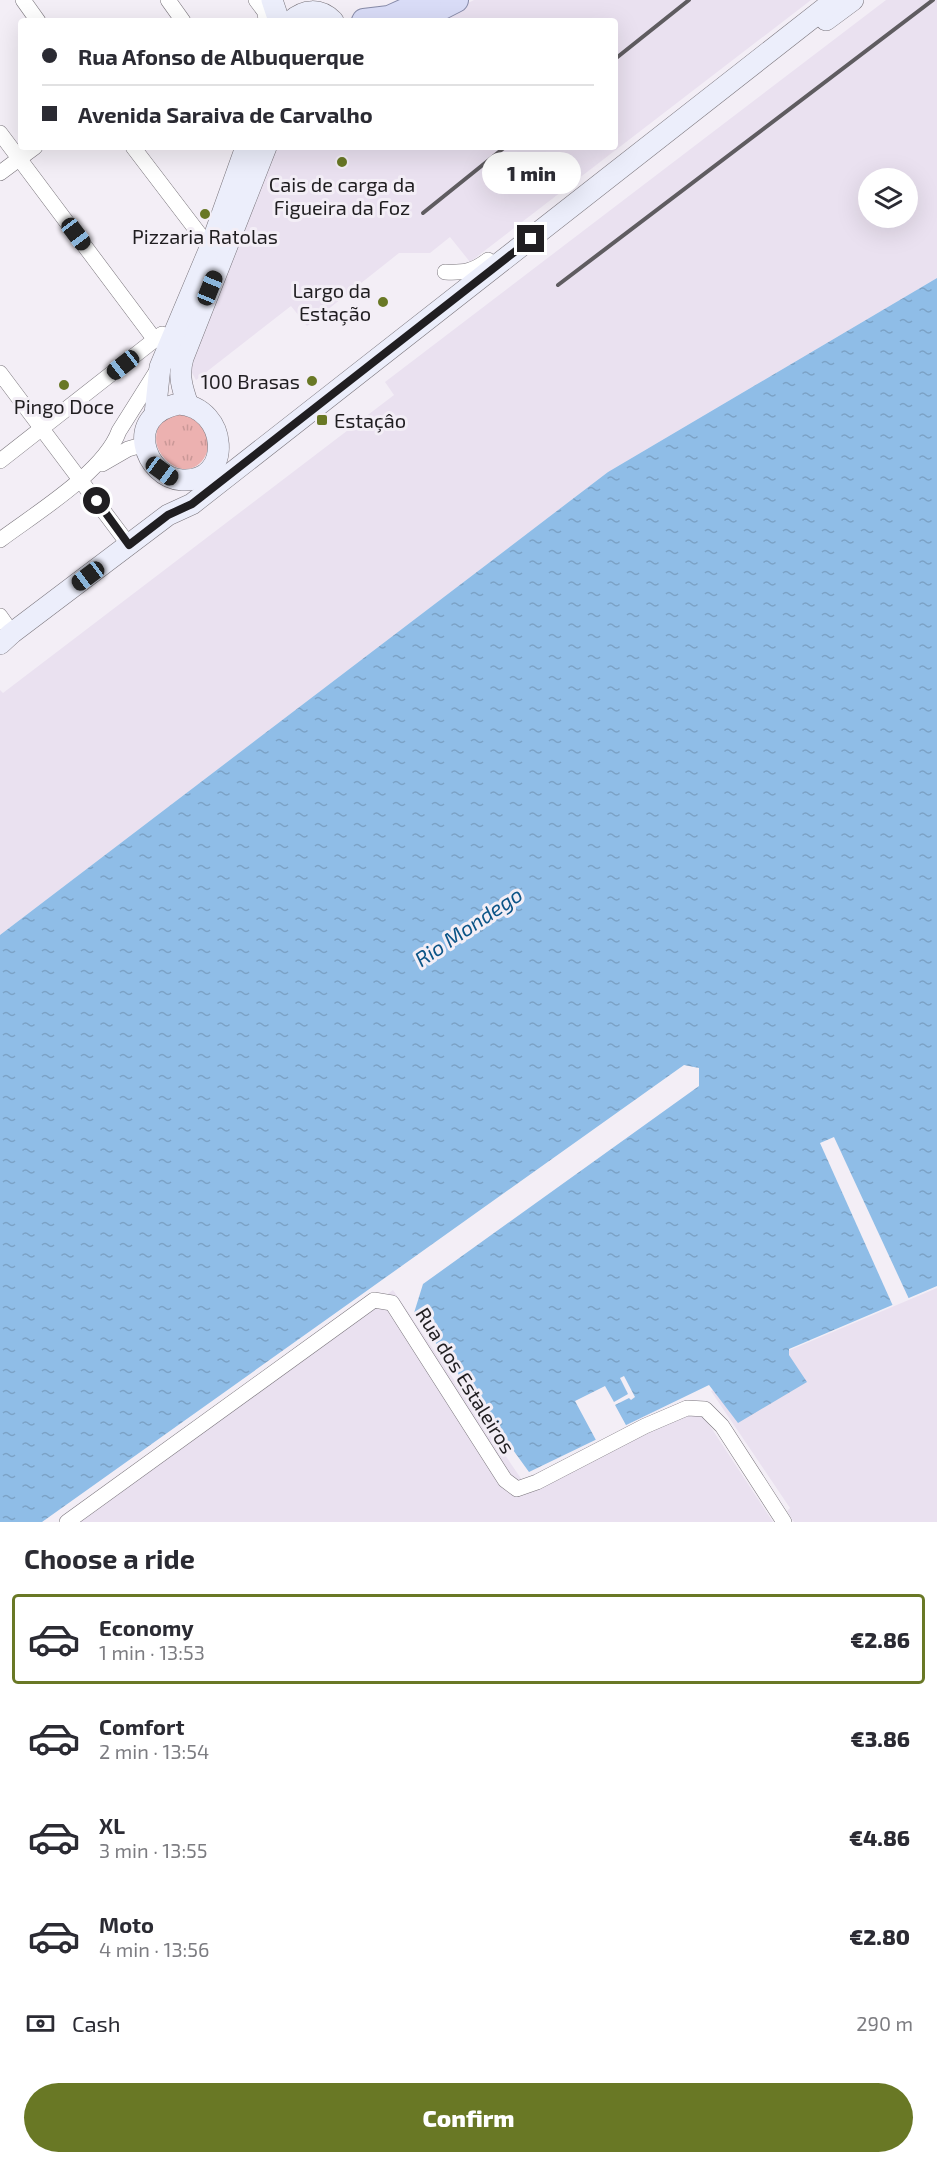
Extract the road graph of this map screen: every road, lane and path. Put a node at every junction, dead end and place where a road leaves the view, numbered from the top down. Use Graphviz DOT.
graph roads {
  1 [pos="23,0"];
  2 [pos="168,0"];
  3 [pos="256,0"];
  4 [pos="272,0"];
  5 [pos="429,0"];
  6 [pos="456,0"];
  7 [pos="834,0"];
  8 [pos="853,0"];
  9 [pos="304,5"];
  10 [pos="36,18"];
  11 [pos="181,18"];
  12 [pos="266,18"];
  13 [pos="278,18"];
  14 [pos="295,18"];
  15 [pos="330,18"];
  16 [pos="389,18"];
  17 [pos="421,18"];
  18 [pos="0,133"];
  19 [pos="30,150"];
  20 [pos="135,150"];
  21 [pos="245,150"];
  22 [pos="265,150"];
  23 [pos="19,158"];
  24 [pos="619,171"];
  25 [pos="0,173"];
  26 [pos="210,248"];
  27 [pos="446,272"];
  28 [pos="179,321"];
  29 [pos="155,339"];
  30 [pos="160,367"];
  31 [pos="0,373"];
  32 [pos="188,405"];
  33 [pos="149,428"];
  34 [pos="42,429"];
  35 [pos="218,437"];
  36 [pos="115,441"];
  37 [pos="262,448"];
  38 [pos="0,461"];
  39 [pos="94,469"];
  40 [pos="208,471"];
  41 [pos="172,478"];
  42 [pos="81,479"];
  43 [pos="168,515"];
  44 [pos="0,540"];
  45 [pos="129,545"];
  46 [pos="4,631"];
  47 [pos="68,1522"];
  48 [pos="784,1522"];
  1 -- 10 [label="street"];
  2 -- 11 [label="street"];
  3 -- 12 [label="street"];
  4 -- 13 [label="main road"];
  5 -- 16 [label="main road"];
  6 -- 17 [label="main road"];
  7 -- 24 [label="main road"];
  8 -- 24 [label="main road"];
  9 -- 14 [label="main road"];
  9 -- 15 [label="main road"];
  18 -- 23 [label="street"];
  19 -- 23 [label="street"];
  20 -- 26 [label="street"];
  21 -- 26 [label="main road"];
  22 -- 32 [label="main road"];
  23 -- 25 [label="street"];
  23 -- 29 [label="street"];
  24 -- 27 [label="street"];
  24 -- 37 [label="main road"];
  26 -- 28 [label="main road"];
  28 -- 29 [label="street"];
  28 -- 30 [label="main road"];
  29 -- 34 [label="street"];
  30 -- 33 [label="main road"];
  30 -- 36 [label="street"];
  31 -- 34 [label="street"];
  32 -- 33 [label="main road"];
  32 -- 35 [label="main road"];
  33 -- 36 [label="street"];
  33 -- 39 [label="street"];
  33 -- 41 [label="main road"];
  34 -- 38 [label="street"];
  34 -- 42 [label="street"];
  35 -- 37 [label="main road"];
  35 -- 40 [label="main road"];
  36 -- 39 [label="street"];
  37 -- 40 [label="main road"];
  37 -- 43 [label="main road"];
  39 -- 42 [label="street"];
  40 -- 41 [label="main road"];
  40 -- 43 [label="main road"];
  41 -- 43 [label="main road"];
  42 -- 44 [label="street"];
  42 -- 45 [label="street"];
  43 -- 45 [label="main road"];
  45 -- 46 [label="main road"];
  47 -- 48 [label="street, Rua dos Estaleiros"];
}
